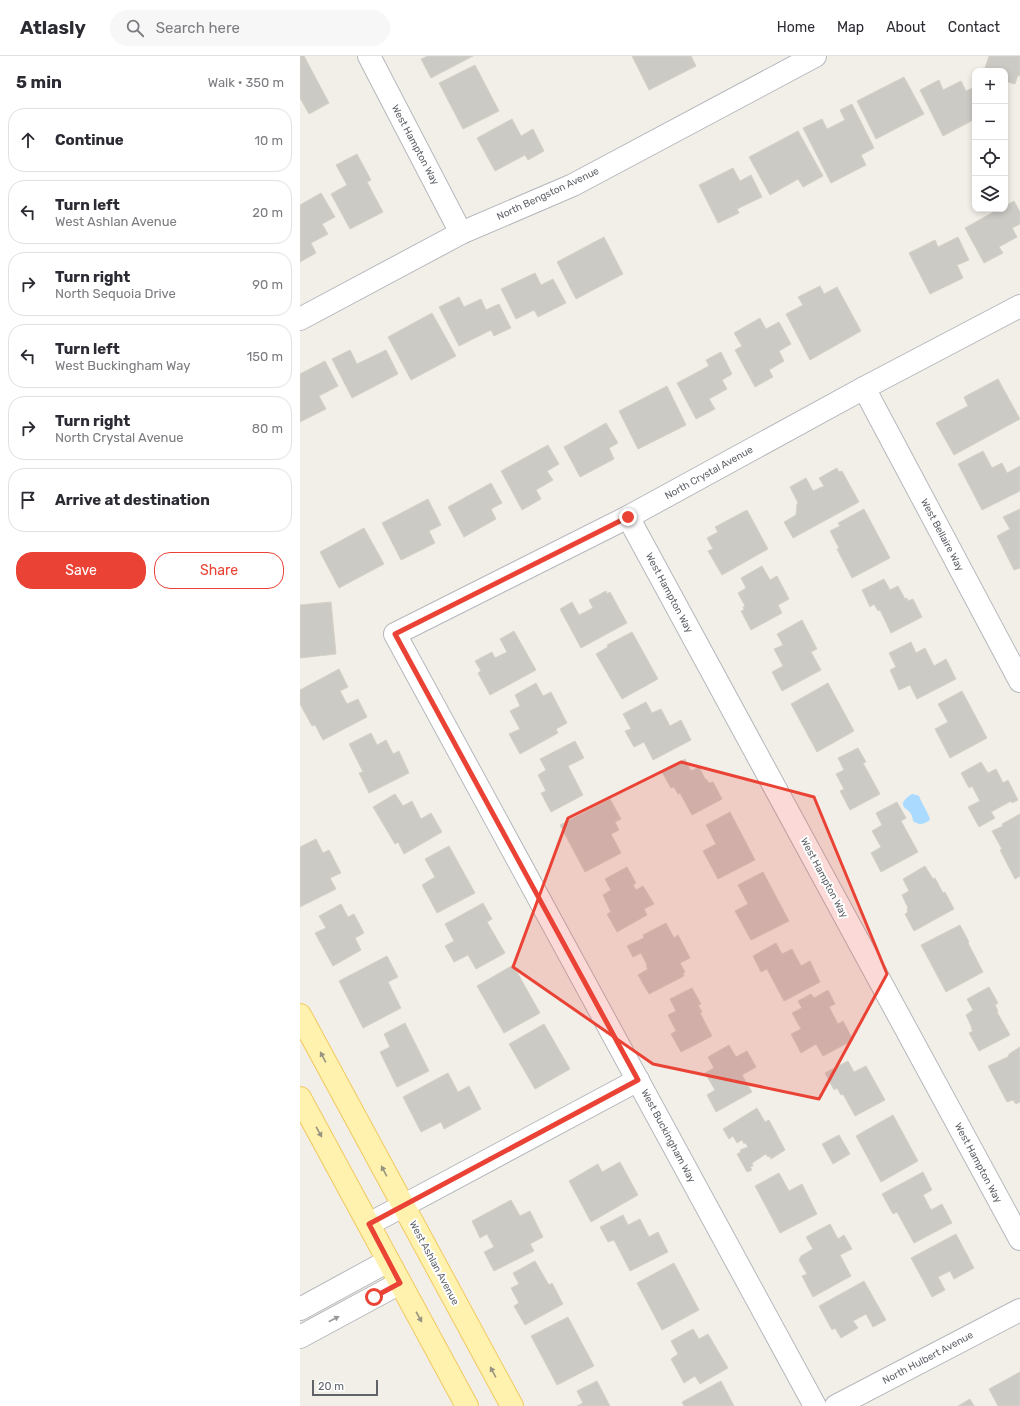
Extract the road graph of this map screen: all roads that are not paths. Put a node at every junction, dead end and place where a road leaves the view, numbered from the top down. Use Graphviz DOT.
graph roads {
  1 [pos="369,56"];
  2 [pos="815,56"];
  3 [pos="461,233"];
  4 [pos="1020,306"];
  5 [pos="300,319"];
  6 [pos="864,388"];
  7 [pos="628,517"];
  8 [pos="395,634"];
  9 [pos="1020,681"];
  10 [pos="300,1015"];
  11 [pos="638,1080"];
  12 [pos="300,1098"];
  13 [pos="403,1206"];
  14 [pos="369,1224"];
  15 [pos="1020,1240"];
  16 [pos="388,1260"];
  17 [pos="400,1283"];
  18 [pos="300,1309"];
  19 [pos="1020,1310"];
  20 [pos="300,1337"];
  21 [pos="467,1406"];
  22 [pos="512,1406"];
  23 [pos="814,1406"];
  24 [pos="836,1406"];
  1 -- 3 [label="street, West Hampton Way"];
  2 -- 3 [label="street, North Bengston Avenue"];
  3 -- 5 [label="street, North Bengston Avenue"];
  4 -- 6 [label="street, North Crystal Avenue"];
  6 -- 7 [label="street, North Crystal Avenue"];
  6 -- 9 [label="street, West Bellaire Way"];
  7 -- 8 [label="street, North Crystal Avenue"];
  7 -- 15 [label="street, West Hampton Way"];
  8 -- 11 [label="street, West Buckingham Way"];
  13 -- 10 [label="main road, West Ashlan Avenue, one-way"];
  11 -- 13 [label="street"];
  11 -- 23 [label="street, West Buckingham Way"];
  12 -- 14 [label="main road, one-way"];
  13 -- 14 [label="street"];
  22 -- 13 [label="main road, West Ashlan Avenue, one-way"];
  14 -- 16 [label="main road"];
  16 -- 17 [label="main road"];
  16 -- 18 [label="street"];
  20 -- 17 [label="street, one-way"];
  17 -- 21 [label="main road, one-way"];
  19 -- 24 [label="street, North Hulbert Avenue"];
}
